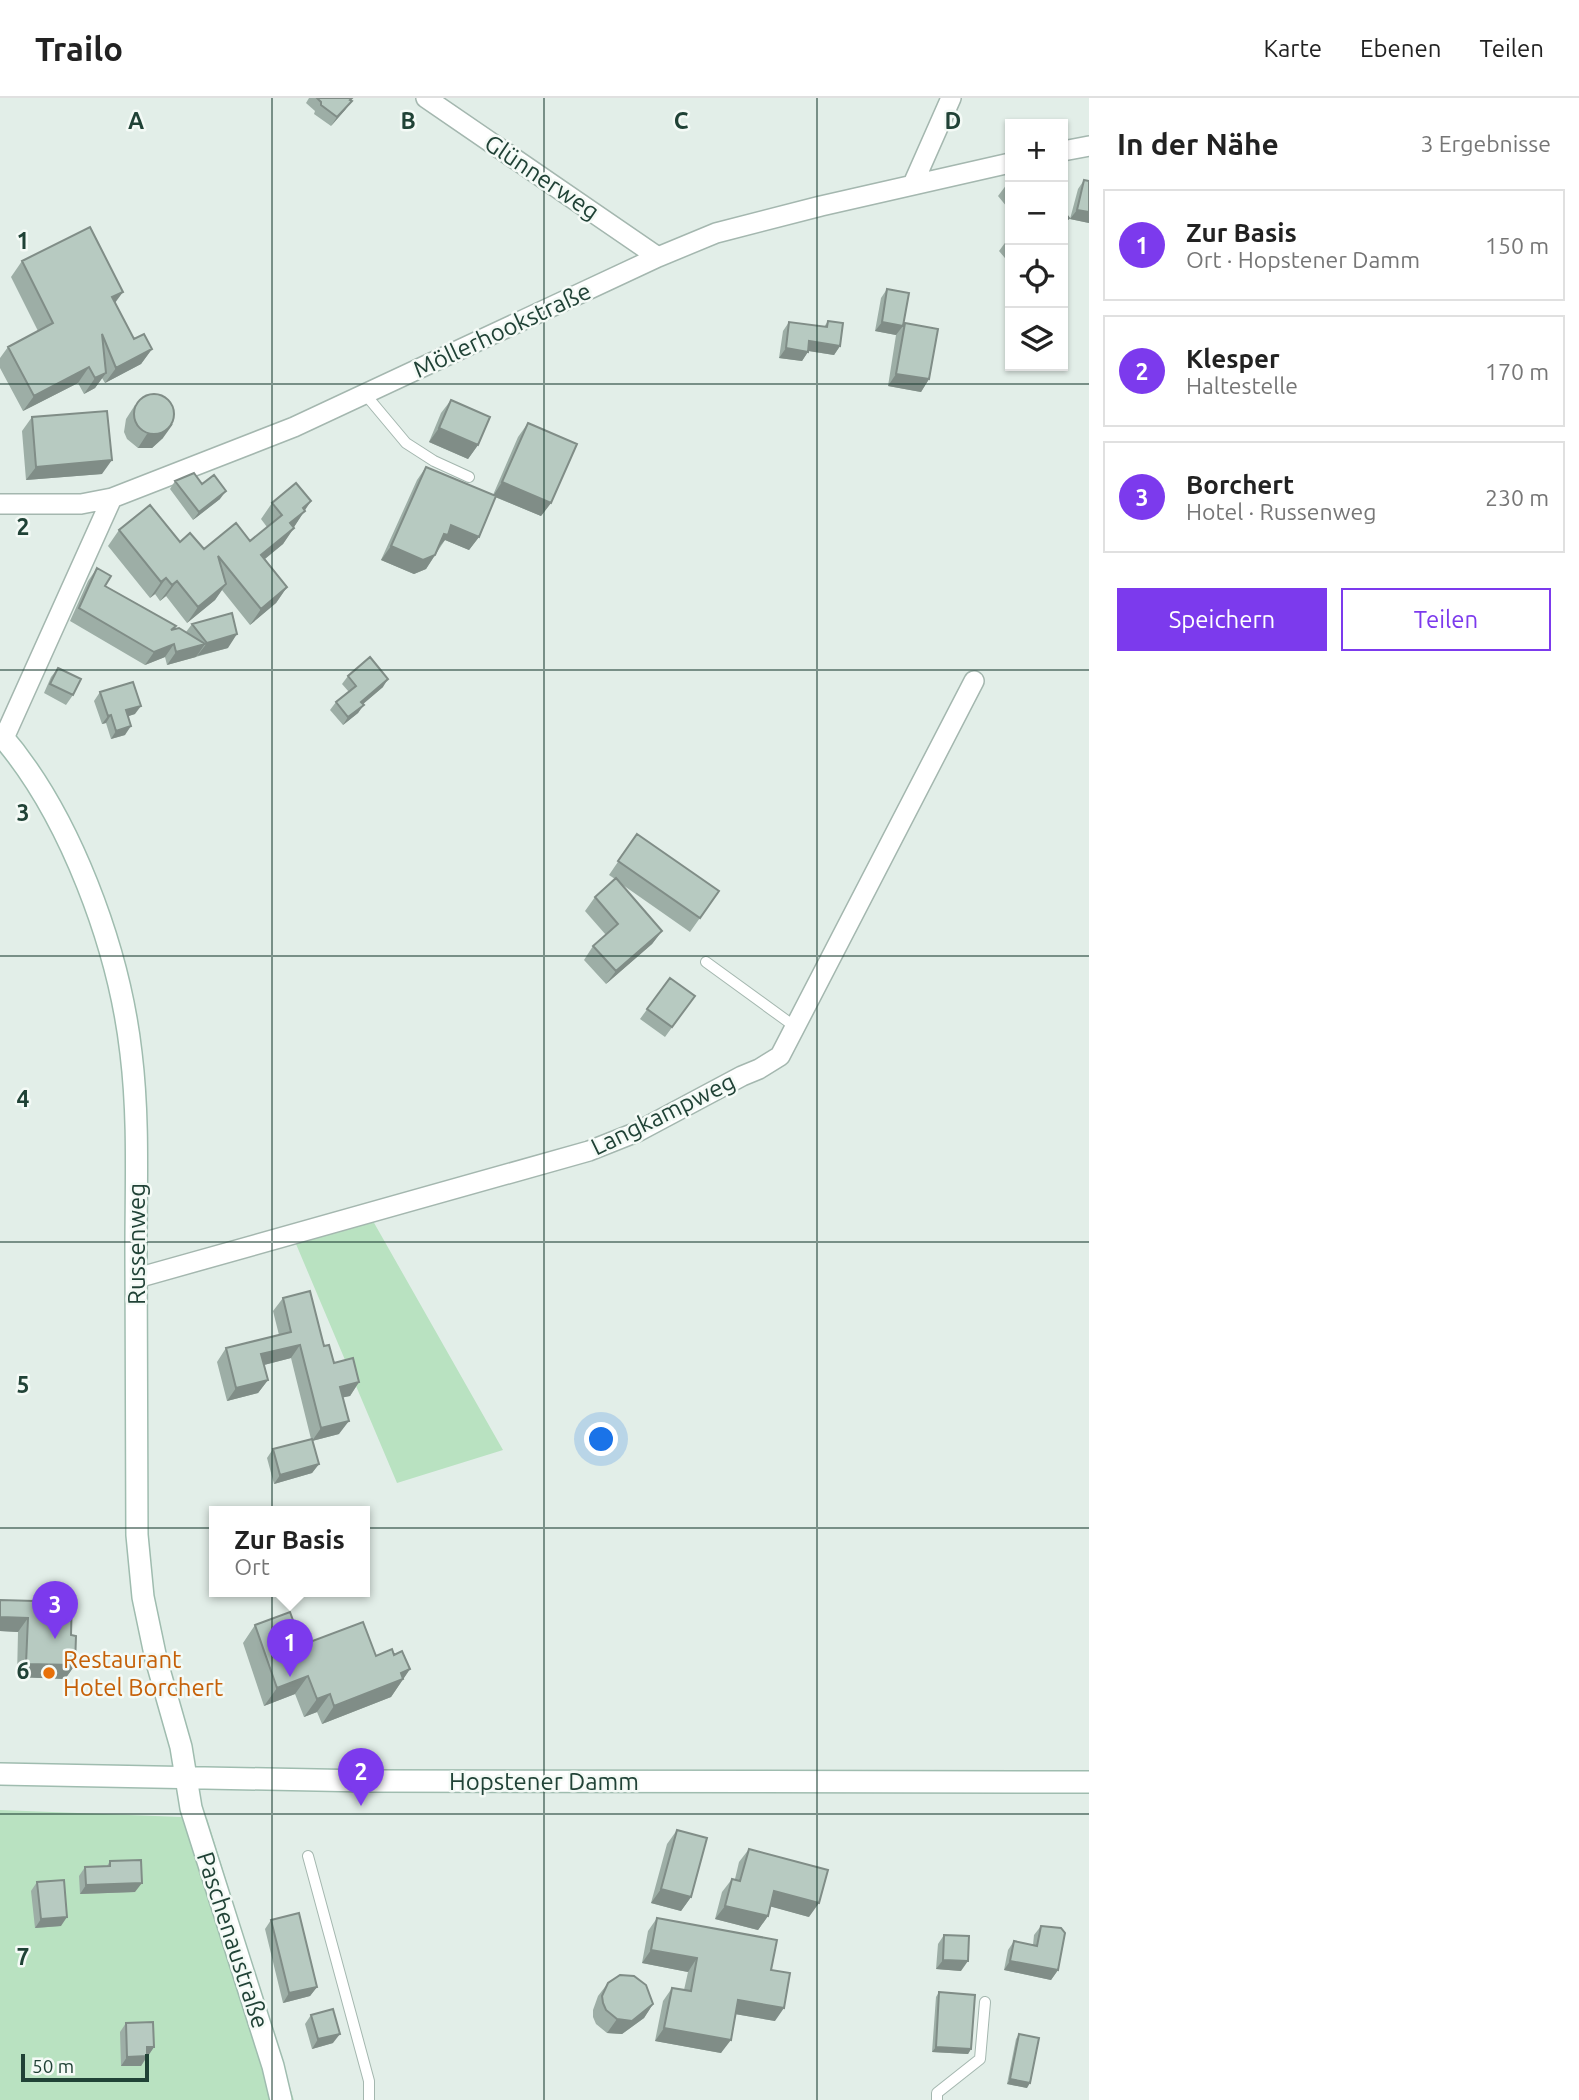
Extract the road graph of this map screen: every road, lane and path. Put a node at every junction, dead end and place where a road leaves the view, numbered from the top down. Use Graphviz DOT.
graph roads {
  1 [pos="426,98"];
  2 [pos="951,98"];
  3 [pos="1089,146"];
  4 [pos="1068,150"];
  5 [pos="1005,164"];
  6 [pos="914,184"];
  7 [pos="658,257"];
  8 [pos="365,394"];
  9 [pos="469,477"];
  10 [pos="112,498"];
  11 [pos="0,504"];
  12 [pos="974,681"];
  13 [pos="2,736"];
  14 [pos="706,962"];
  15 [pos="794,1026"];
  16 [pos="137,1278"];
  17 [pos="0,1774"];
  18 [pos="188,1779"];
  19 [pos="1089,1782"];
  20 [pos="308,1856"];
  21 [pos="985,2002"];
  22 [pos="281,2100"];
  23 [pos="369,2100"];
  24 [pos="937,2100"];
  1 -- 7 [label="street, Glünnerweg"];
  2 -- 6 [label="street"];
  3 -- 4 [label="street"];
  5 -- 6 [label="street, Möllerhookstraße"];
  6 -- 7 [label="street, Möllerhookstraße"];
  7 -- 8 [label="street, Möllerhookstraße"];
  8 -- 9 [label="lane"];
  8 -- 10 [label="street, Möllerhookstraße"];
  10 -- 11 [label="street, Möllerhookstraße"];
  10 -- 13 [label="street"];
  12 -- 15 [label="street, Langkampweg"];
  13 -- 16 [label="street, Russenweg"];
  14 -- 15 [label="lane"];
  15 -- 16 [label="street, Langkampweg"];
  16 -- 18 [label="street, Russenweg"];
  17 -- 18 [label="street, Hopstener Damm"];
  18 -- 19 [label="street, Hopstener Damm"];
  18 -- 22 [label="street, Paschenaustraße"];
  20 -- 23 [label="lane"];
  21 -- 24 [label="lane"];
}
